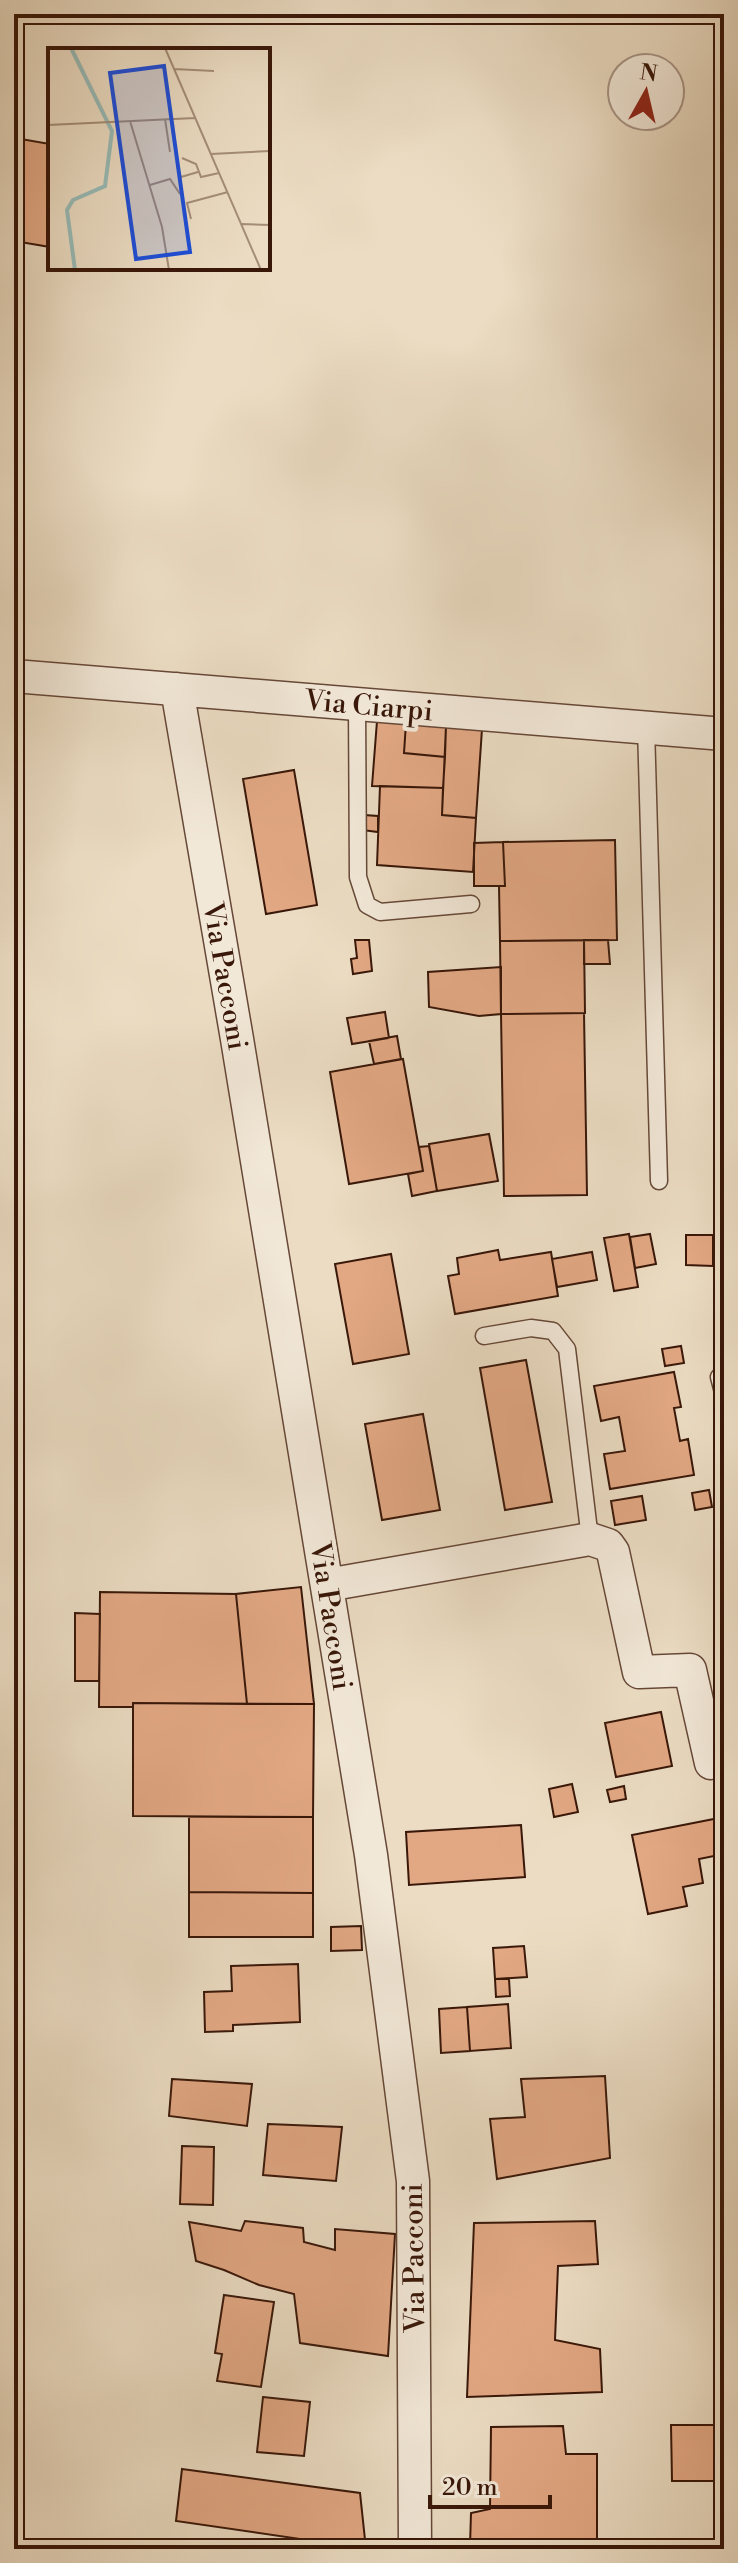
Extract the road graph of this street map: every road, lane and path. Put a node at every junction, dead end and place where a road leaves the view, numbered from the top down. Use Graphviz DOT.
graph roads {
  1 [pos="14,676"];
  2 [pos="177,689"];
  3 [pos="357,704"];
  4 [pos="646,727"];
  5 [pos="724,734"];
  6 [pos="471,904"];
  7 [pos="659,1181"];
  8 [pos="484,1336"];
  9 [pos="719,1377"];
  10 [pos="724,1396"];
  11 [pos="590,1539"];
  12 [pos="327,1585"];
  13 [pos="711,1763"];
  14 [pos="415,2549"];
  1 -- 2 [label="street, Via Ciarpi"];
  2 -- 3 [label="street, Via Ciarpi"];
  2 -- 12 [label="street, Via Pacconi"];
  3 -- 4 [label="street, Via Ciarpi"];
  3 -- 6 [label="lane"];
  4 -- 5 [label="street, Via Ciarpi"];
  4 -- 7 [label="lane"];
  8 -- 11 [label="lane"];
  9 -- 10 [label="lane"];
  11 -- 12 [label="street"];
  11 -- 13 [label="street"];
  12 -- 14 [label="street, Via Pacconi"];
}
